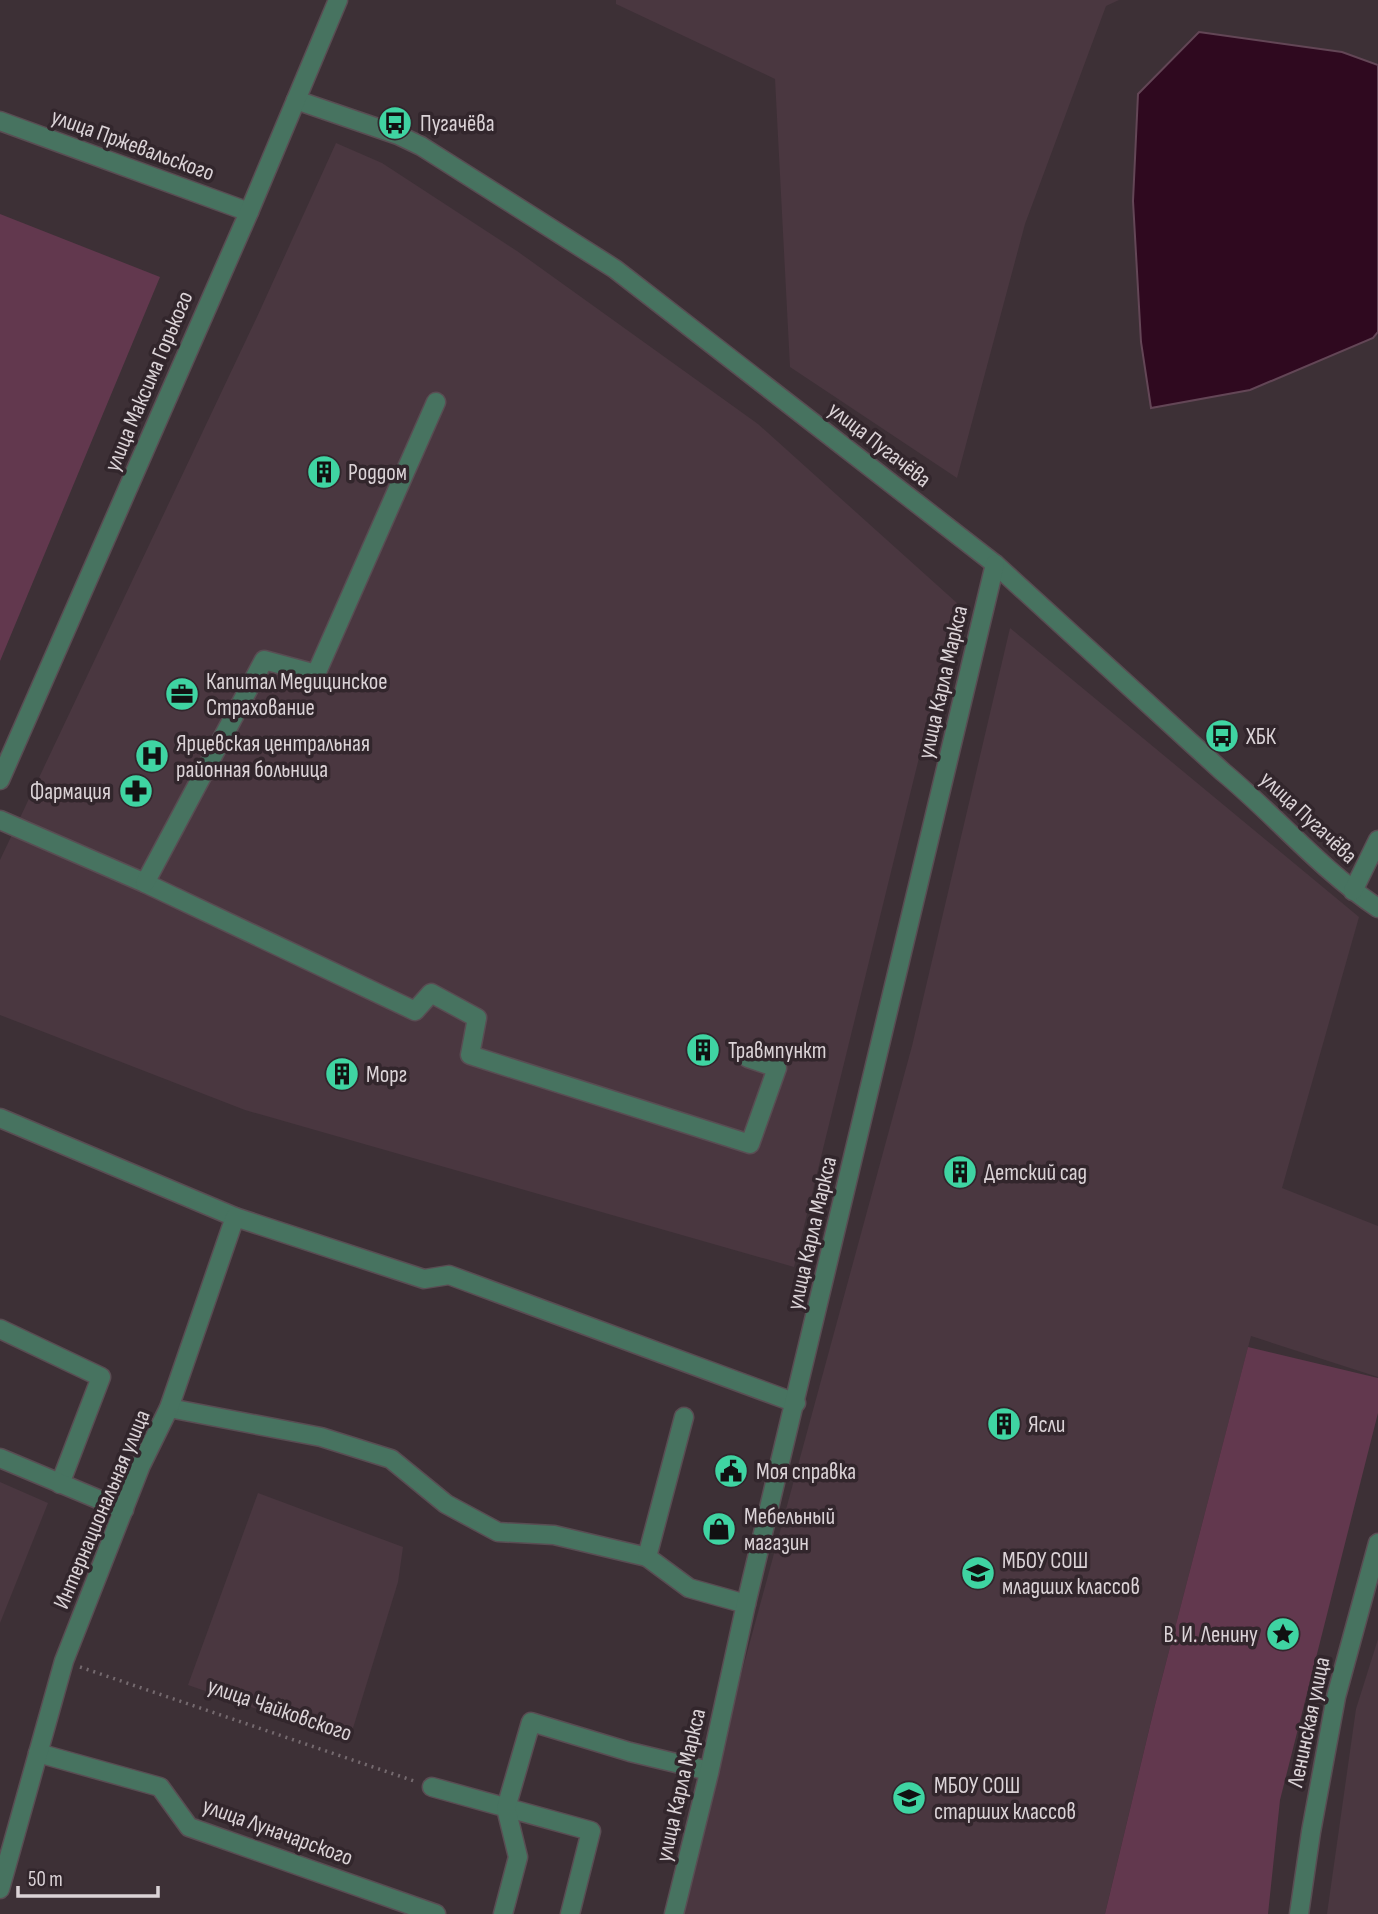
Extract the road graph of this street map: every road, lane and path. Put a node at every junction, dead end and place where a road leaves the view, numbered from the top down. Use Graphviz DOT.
graph roads {
  1 [pos="338,0"];
  2 [pos="296,100"];
  3 [pos="0,121"];
  4 [pos="249,212"];
  5 [pos="436,402"];
  6 [pos="995,564"];
  7 [pos="0,780"];
  8 [pos="0,820"];
  9 [pos="1378,840"];
  10 [pos="145,883"];
  11 [pos="1353,891"];
  12 [pos="1378,908"];
  13 [pos="748,1058"];
  14 [pos="0,1118"];
  15 [pos="235,1217"];
  16 [pos="0,1329"];
  17 [pos="796,1403"];
  18 [pos="169,1408"];
  19 [pos="684,1417"];
  20 [pos="0,1458"];
  21 [pos="60,1484"];
  22 [pos="124,1510"];
  23 [pos="1378,1543"];
  24 [pos="647,1557"];
  25 [pos="746,1604"];
  26 [pos="64,1661"];
  27 [pos="38,1753"];
  28 [pos="709,1771"];
  29 [pos="432,1787"];
  30 [pos="506,1808"];
  31 [pos="0,1889"];
  32 [pos="436,1914"];
  33 [pos="503,1914"];
  34 [pos="569,1914"];
  35 [pos="674,1914"];
  36 [pos="1299,1914"];
  1 -- 2 [label="street, улица Максима Горького"];
  2 -- 4 [label="street, улица Максима Горького"];
  2 -- 6 [label="street, улица Пугачёва"];
  3 -- 4 [label="street, улица Пржевальского"];
  4 -- 7 [label="street, улица Максима Горького"];
  5 -- 10 [label="street"];
  6 -- 11 [label="street, улица Пугачёва"];
  6 -- 17 [label="street, улица Карла Маркса"];
  8 -- 10 [label="street"];
  9 -- 11 [label="street"];
  10 -- 13 [label="street"];
  11 -- 12 [label="street, улица Пугачёва"];
  14 -- 15 [label="street"];
  15 -- 17 [label="street"];
  15 -- 18 [label="street"];
  16 -- 21 [label="street"];
  17 -- 25 [label="street, улица Карла Маркса"];
  18 -- 22 [label="street, Интернациональная улица"];
  18 -- 24 [label="street, Интернациональная улица"];
  19 -- 24 [label="street"];
  20 -- 21 [label="street"];
  21 -- 22 [label="street"];
  22 -- 26 [label="street, Интернациональная улица"];
  23 -- 36 [label="street, Ленинская улица"];
  24 -- 25 [label="street, Интернациональная улица"];
  25 -- 28 [label="street, улица Карла Маркса"];
  26 -- 27 [label="street, Интернациональная улица"];
  26 -- 29 [label="path, улица Чайковского"];
  27 -- 31 [label="street, Интернациональная улица"];
  27 -- 32 [label="street, улица Луначарского"];
  28 -- 30 [label="street"];
  28 -- 35 [label="street, улица Карла Маркса"];
  29 -- 30 [label="street"];
  30 -- 33 [label="street"];
  30 -- 34 [label="street"];
}
